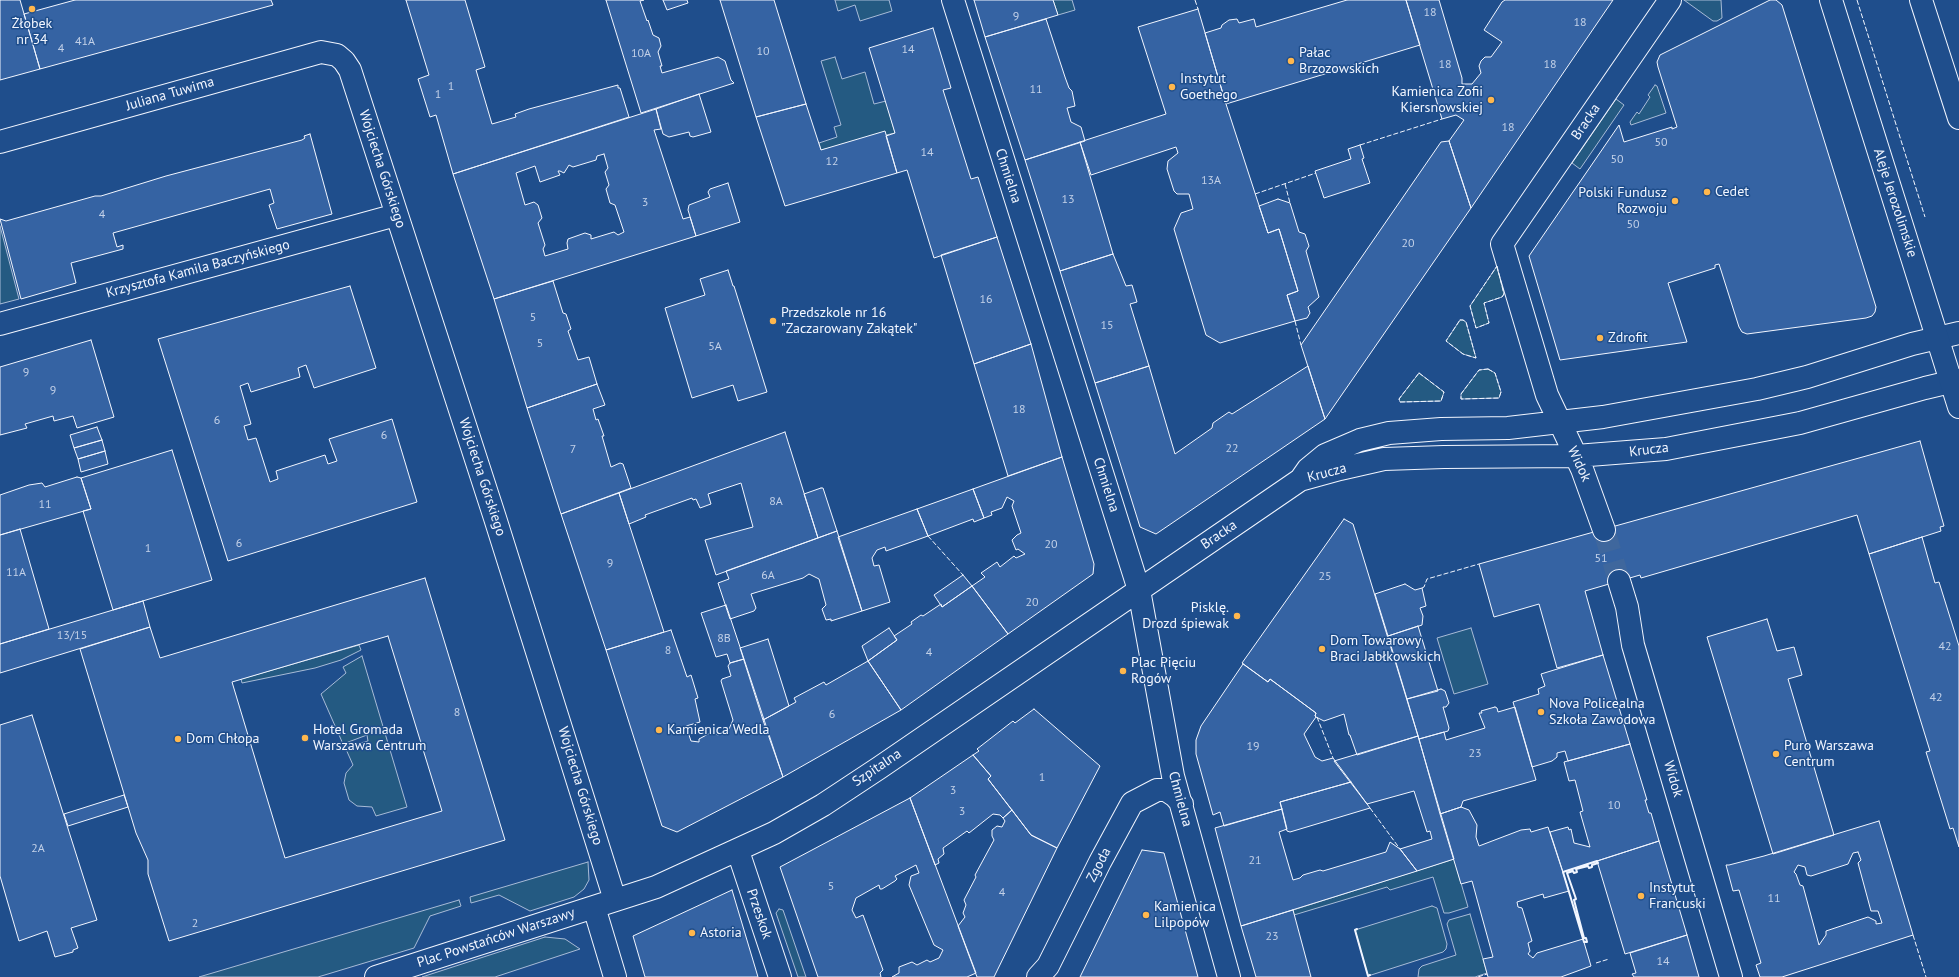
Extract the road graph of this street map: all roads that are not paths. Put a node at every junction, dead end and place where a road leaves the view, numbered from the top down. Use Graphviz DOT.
graph roads {
  1 [pos="953,0"];
  2 [pos="1670,0"];
  3 [pos="1831,0"];
  4 [pos="1920,0"];
  5 [pos="340,57"];
  6 [pos="1959,118"];
  7 [pos="0,142"];
  8 [pos="396,215"];
  9 [pos="1502,244"];
  10 [pos="0,324"];
  11 [pos="1959,334"];
  12 [pos="1938,338"];
  13 [pos="1955,381"];
  14 [pos="1959,407"];
  15 [pos="1559,422"];
  16 [pos="1576,456"];
  17 [pos="1300,480"];
  18 [pos="1604,530"];
  19 [pos="1619,581"];
  20 [pos="1139,590"];
  21 [pos="1182,804"];
  22 [pos="738,851"];
  23 [pos="615,900"];
  24 [pos="594,907"];
  25 [pos="376,977"];
  26 [pos="615,977"];
  27 [pos="780,977"];
  28 [pos="1038,977"];
  29 [pos="1229,977"];
  30 [pos="1731,977"];
  1 -- 20 [label="street, Chmielna"];
  2 -- 9 [label="street, Bracka"];
  3 -- 12 [label="street, Aleje Jerozolimskie"];
  4 -- 6 [label="street"];
  5 -- 7 [label="street, Juliana Tuwima"];
  5 -- 8 [label="street, Wojciecha Górskiego"];
  8 -- 10 [label="street, Krzysztofa Kamila Baczyńskiego"];
  8 -- 23 [label="street, Wojciecha Górskiego"];
  9 -- 15 [label="street, Widok"];
  11 -- 12 [label="street, Krucza"];
  12 -- 13 [label="street, Aleje Jerozolimskie"];
  12 -- 15 [label="street, Krucza"];
  13 -- 14 [label="street, Aleje Jerozolimskie"];
  13 -- 16 [label="street, Krucza"];
  15 -- 16 [label="street, Widok"];
  15 -- 17 [label="street, Krucza"];
  16 -- 17 [label="street, Krucza"];
  16 -- 18 [label="street, Widok"];
  17 -- 20 [label="street, Bracka"];
  19 -- 30 [label="street, Widok"];
  20 -- 21 [label="street, Chmielna"];
  20 -- 22 [label="street, Szpitalna"];
  21 -- 28 [label="street, Zgoda"];
  21 -- 29 [label="street, Chmielna"];
  22 -- 23 [label="street, Szpitalna"];
  22 -- 27 [label="street, Przeskok"];
  23 -- 24 [label="street, Szpitalna"];
  24 -- 25 [label="street, Plac Powstańców Warszawy"];
  24 -- 26 [label="street"];
}
